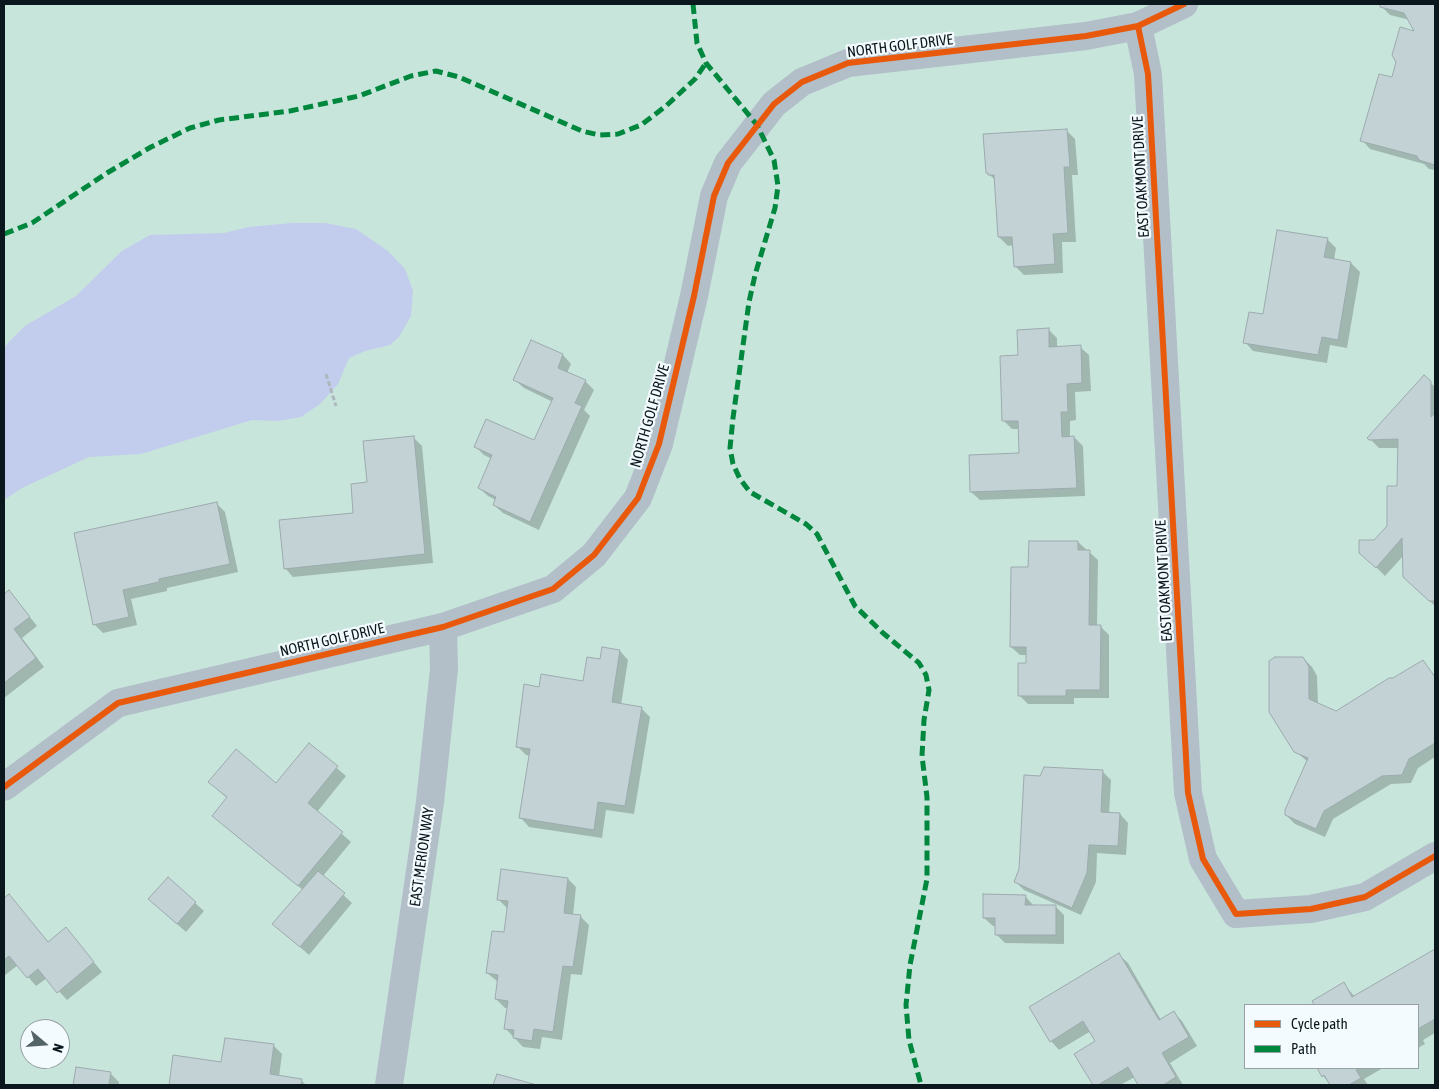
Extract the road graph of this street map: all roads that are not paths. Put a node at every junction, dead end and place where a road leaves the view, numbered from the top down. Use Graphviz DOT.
graph roads {
  1 [pos="1184,4"];
  2 [pos="1138,26"];
  3 [pos="443,627"];
  4 [pos="4,787"];
  5 [pos="1435,856"];
  6 [pos="389,1085"];
  1 -- 2 [label="street, NORTH GOLF DRIVE"];
  2 -- 3 [label="street, NORTH GOLF DRIVE"];
  2 -- 5 [label="street, EAST OAKMONT DRIVE"];
  3 -- 4 [label="street, NORTH GOLF DRIVE"];
  3 -- 6 [label="street, EAST MERION WAY"];
}
